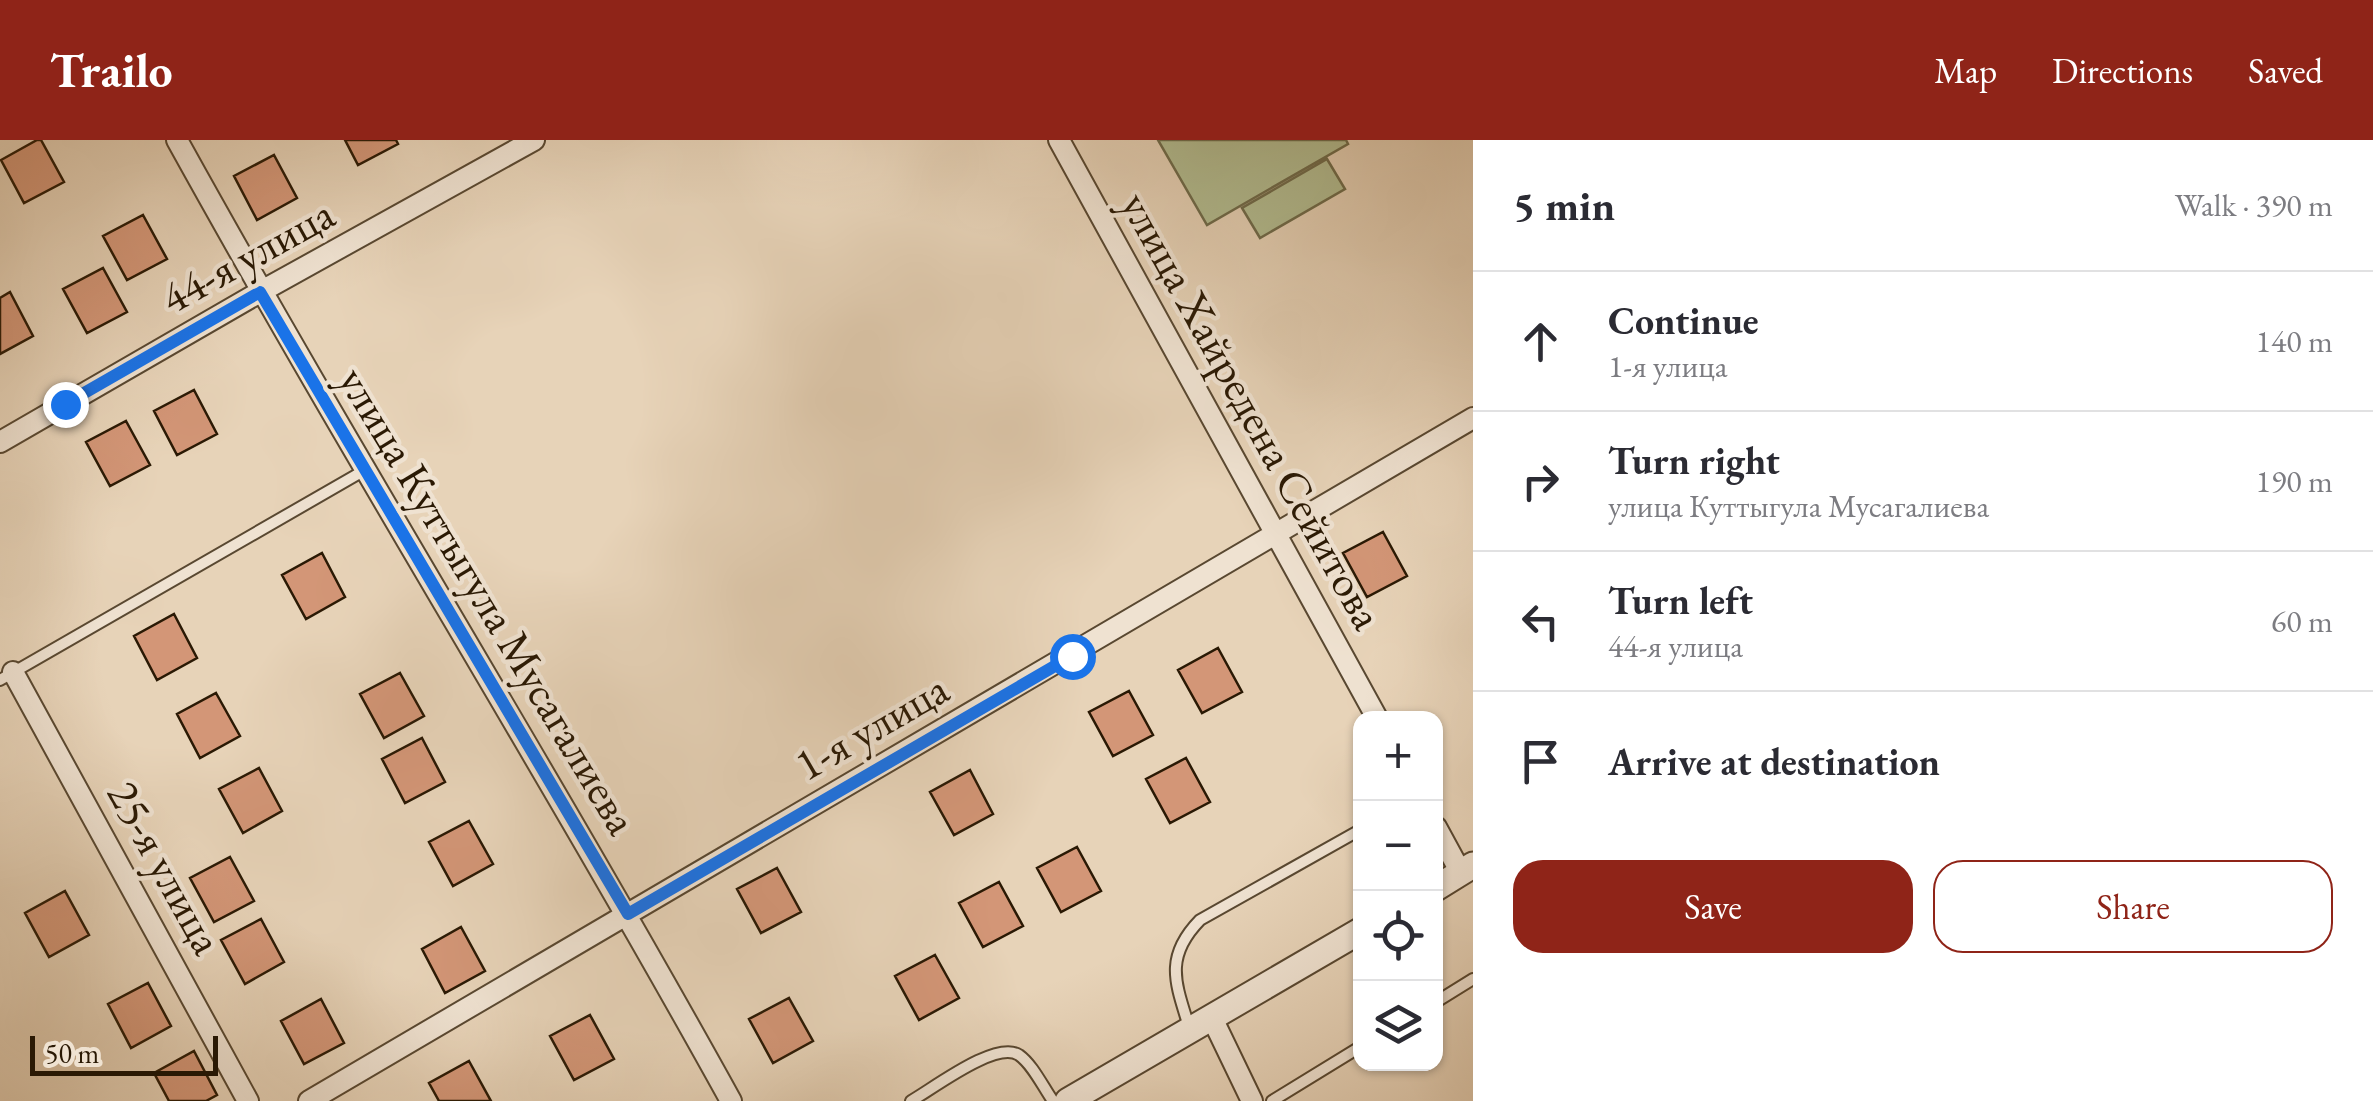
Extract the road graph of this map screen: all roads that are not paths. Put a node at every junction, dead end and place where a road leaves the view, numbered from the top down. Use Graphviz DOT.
graph roads {
  1 [pos="177,140"];
  2 [pos="534,140"];
  3 [pos="1059,140"];
  4 [pos="260,292"];
  5 [pos="1473,418"];
  6 [pos="0,442"];
  7 [pos="366,470"];
  8 [pos="1277,536"];
  9 [pos="7,676"];
  10 [pos="1372,711"];
  11 [pos="1353,834"];
  12 [pos="1443,836"];
  13 [pos="1467,869"];
  14 [pos="1443,884"];
  15 [pos="628,914"];
  16 [pos="1353,935"];
  17 [pos="1473,979"];
  18 [pos="1443,998"];
  19 [pos="1201,1024"];
  20 [pos="1353,1051"];
  21 [pos="248,1101"];
  22 [pos="309,1101"];
  23 [pos="732,1101"];
  24 [pos="912,1101"];
  25 [pos="1053,1101"];
  26 [pos="1068,1101"];
  27 [pos="1252,1101"];
  28 [pos="1272,1101"];
  1 -- 4 [label="street, улица Куттыгула Мусагалиева"];
  2 -- 4 [label="street, 44-я улица"];
  3 -- 8 [label="street, улица Хайредена Сейитова"];
  4 -- 6 [label="street, 44-я улица"];
  4 -- 7 [label="street, улица Куттыгула Мусагалиева"];
  5 -- 8 [label="street, 1-я улица"];
  7 -- 9 [label="lane"];
  7 -- 15 [label="street, улица Куттыгула Мусагалиева"];
  8 -- 10 [label="street, улица Хайредена Сейитова"];
  8 -- 15 [label="street, 1-я улица"];
  9 -- 21 [label="street, 25-я улица"];
  11 -- 19 [label="lane"];
  12 -- 13 [label="street"];
  13 -- 14 [label="street"];
  15 -- 22 [label="street, 1-я улица"];
  15 -- 23 [label="street, улица Куттыгула Мусагалиева"];
  16 -- 19 [label="street"];
  17 -- 18 [label="lane"];
  19 -- 26 [label="street"];
  19 -- 27 [label="street"];
  20 -- 28 [label="lane"];
  24 -- 25 [label="lane"];
}
